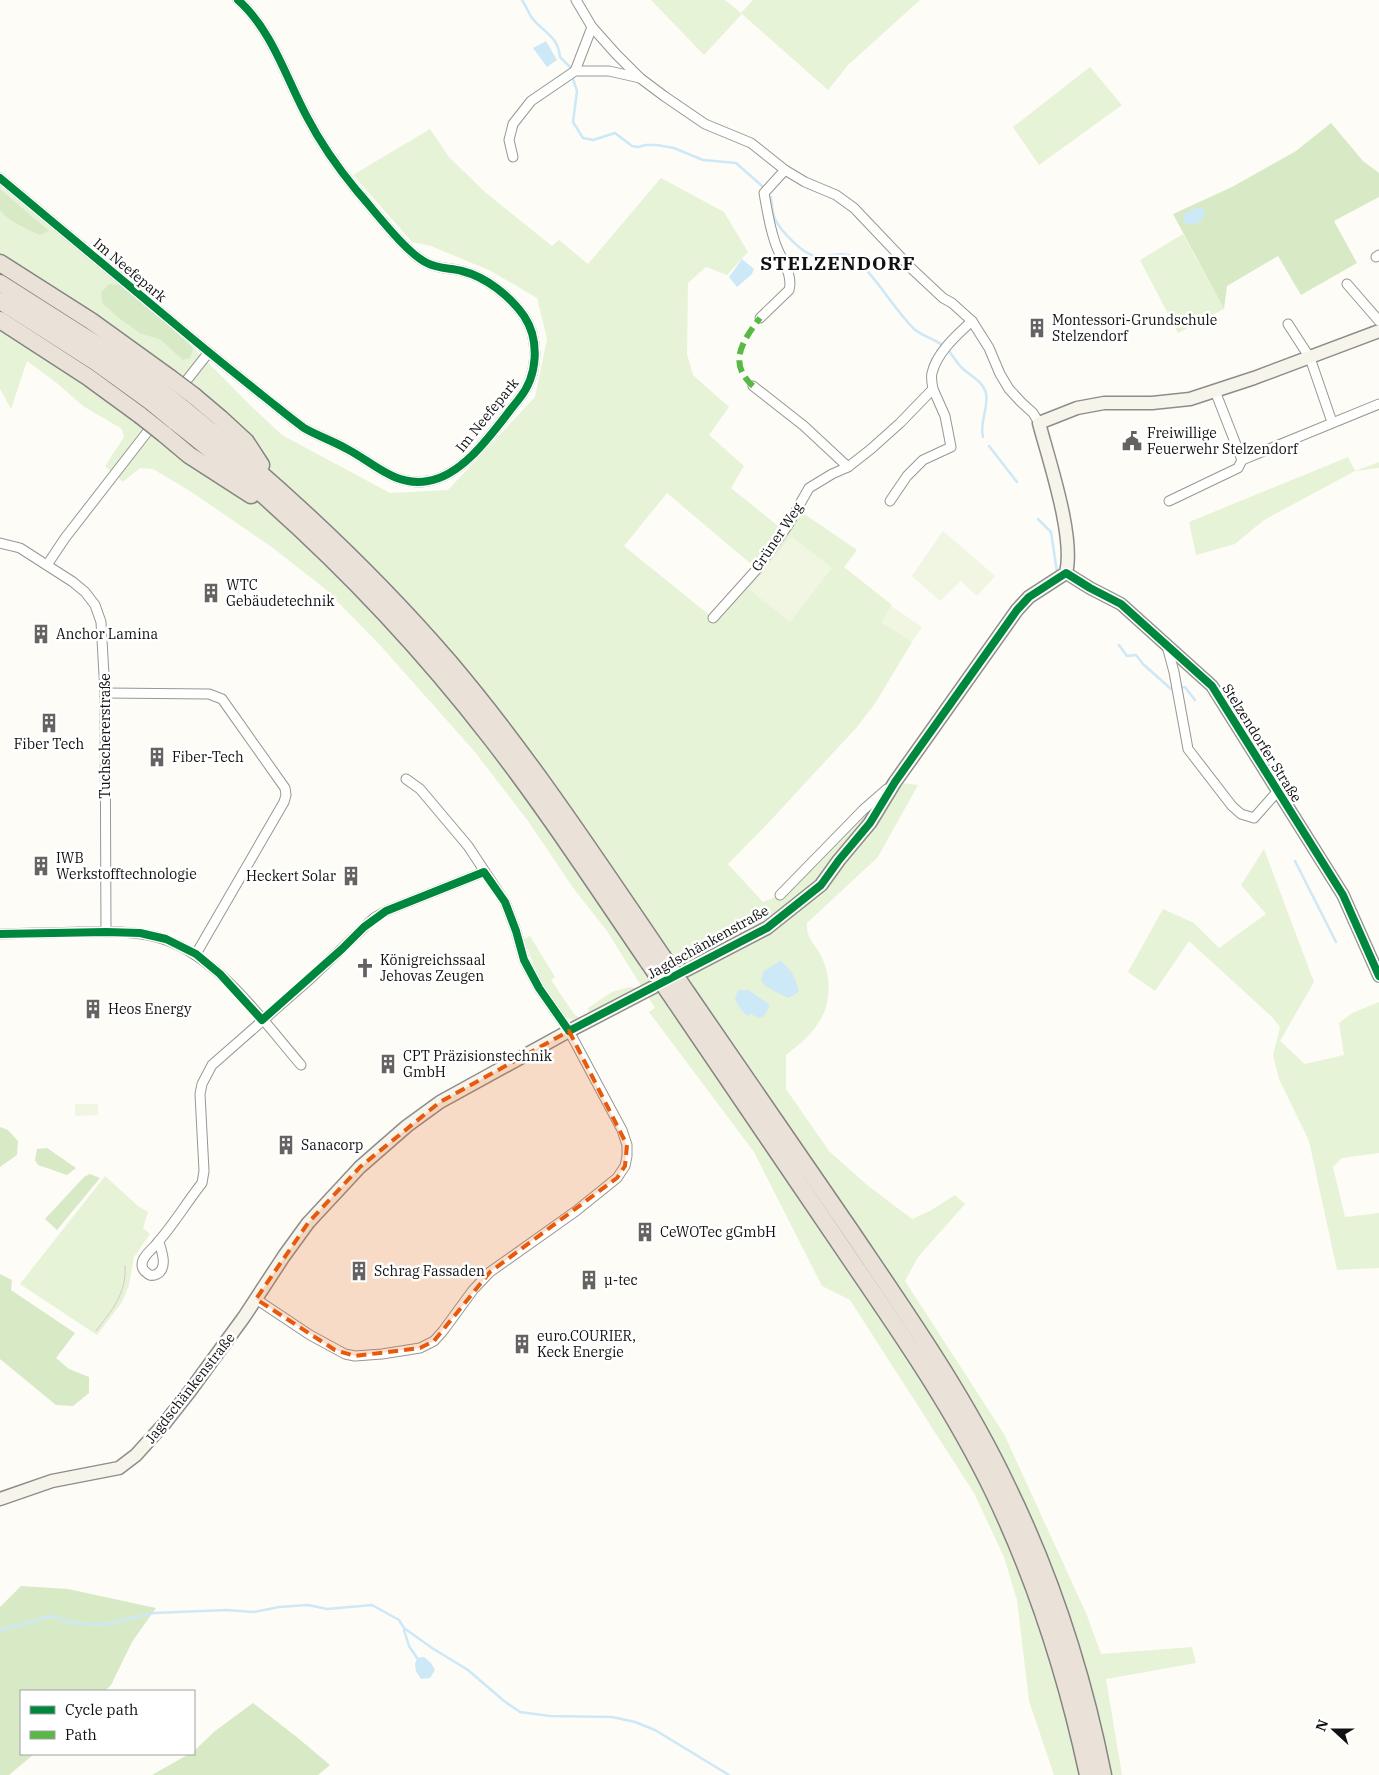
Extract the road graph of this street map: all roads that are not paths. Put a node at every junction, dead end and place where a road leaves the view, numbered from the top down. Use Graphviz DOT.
graph roads {
  1 [pos="238,0"];
  2 [pos="576,0"];
  3 [pos="592,27"];
  4 [pos="575,71"];
  5 [pos="640,78"];
  6 [pos="513,157"];
  7 [pos="785,170"];
  8 [pos="0,178"];
  9 [pos="0,263"];
  10 [pos="0,283"];
  11 [pos="1347,284"];
  12 [pos="0,301"];
  13 [pos="760,318"];
  14 [pos="0,320"];
  15 [pos="972,321"];
  16 [pos="1379,321"];
  17 [pos="1288,324"];
  18 [pos="1379,331"];
  19 [pos="209,352"];
  20 [pos="1310,358"];
  21 [pos="753,386"];
  22 [pos="932,389"];
  23 [pos="160,390"];
  24 [pos="1215,391"];
  25 [pos="1379,404"];
  26 [pos="179,415"];
  27 [pos="1332,422"];
  28 [pos="1039,423"];
  29 [pos="1242,460"];
  30 [pos="848,467"];
  31 [pos="890,501"];
  32 [pos="1169,501"];
  33 [pos="0,543"];
  34 [pos="47,565"];
  35 [pos="1066,573"];
  36 [pos="713,618"];
  37 [pos="1167,646"];
  38 [pos="105,693"];
  39 [pos="406,779"];
  40 [pos="895,782"];
  41 [pos="1277,792"];
  42 [pos="484,872"];
  43 [pos="780,895"];
  44 [pos="106,932"];
  45 [pos="0,934"];
  46 [pos="196,954"];
  47 [pos="655,960"];
  48 [pos="1379,976"];
  49 [pos="262,1020"];
  50 [pos="569,1031"];
  51 [pos="301,1066"];
  52 [pos="158,1242"];
  53 [pos="878,1285"];
  54 [pos="256,1299"];
  55 [pos="0,1499"];
  56 [pos="1088,1775"];
  57 [pos="1103,1775"];
  1 -- 19 [label="street, Im Neefepark"];
  2 -- 3 [label="street"];
  3 -- 4 [label="street"];
  3 -- 5 [label="street"];
  4 -- 5 [label="street"];
  4 -- 6 [label="street"];
  5 -- 7 [label="street"];
  7 -- 13 [label="street"];
  7 -- 15 [label="street"];
  8 -- 19 [label="street, Im Neefepark"];
  9 -- 23 [label="highway"];
  10 -- 23 [label="highway"];
  11 -- 16 [label="street"];
  12 -- 23 [label="highway"];
  14 -- 26 [label="highway, bridge"];
  15 -- 22 [label="street"];
  15 -- 28 [label="street"];
  17 -- 20 [label="street"];
  18 -- 20 [label="main road"];
  19 -- 34 [label="street"];
  20 -- 24 [label="main road"];
  20 -- 27 [label="street"];
  21 -- 30 [label="street"];
  22 -- 30 [label="street, Grüner Weg"];
  22 -- 31 [label="street"];
  23 -- 26 [label="highway, bridge"];
  23 -- 26 [label="highway, bridge"];
  24 -- 28 [label="main road"];
  24 -- 29 [label="street"];
  25 -- 27 [label="street"];
  26 -- 47 [label="highway"];
  26 -- 47 [label="highway"];
  27 -- 29 [label="street"];
  28 -- 35 [label="main road"];
  29 -- 32 [label="street"];
  30 -- 36 [label="street, Grüner Weg"];
  33 -- 34 [label="street, Tuchschererstraße"];
  34 -- 38 [label="street, Tuchschererstraße"];
  35 -- 37 [label="street, Stelzendorfer Straße"];
  35 -- 40 [label="main road, Jagdschänkenstraße"];
  37 -- 41 [label="street, Stelzendorfer Straße"];
  37 -- 41 [label="street"];
  38 -- 44 [label="street, Tuchschererstraße"];
  38 -- 46 [label="street"];
  39 -- 42 [label="street"];
  40 -- 43 [label="street, Jagdschänkenstraße"];
  40 -- 50 [label="main road, Jagdschänkenstraße"];
  41 -- 48 [label="street, Stelzendorfer Straße"];
  42 -- 49 [label="street"];
  42 -- 50 [label="street"];
  44 -- 45 [label="street"];
  44 -- 46 [label="street"];
  46 -- 49 [label="street"];
  47 -- 53 [label="highway, bridge"];
  49 -- 51 [label="street"];
  49 -- 52 [label="street"];
  50 -- 54 [label="main road, Jagdschänkenstraße"];
  50 -- 54 [label="street"];
  53 -- 56 [label="highway"];
  53 -- 57 [label="highway"];
  54 -- 55 [label="main road, Jagdschänkenstraße"];
}
